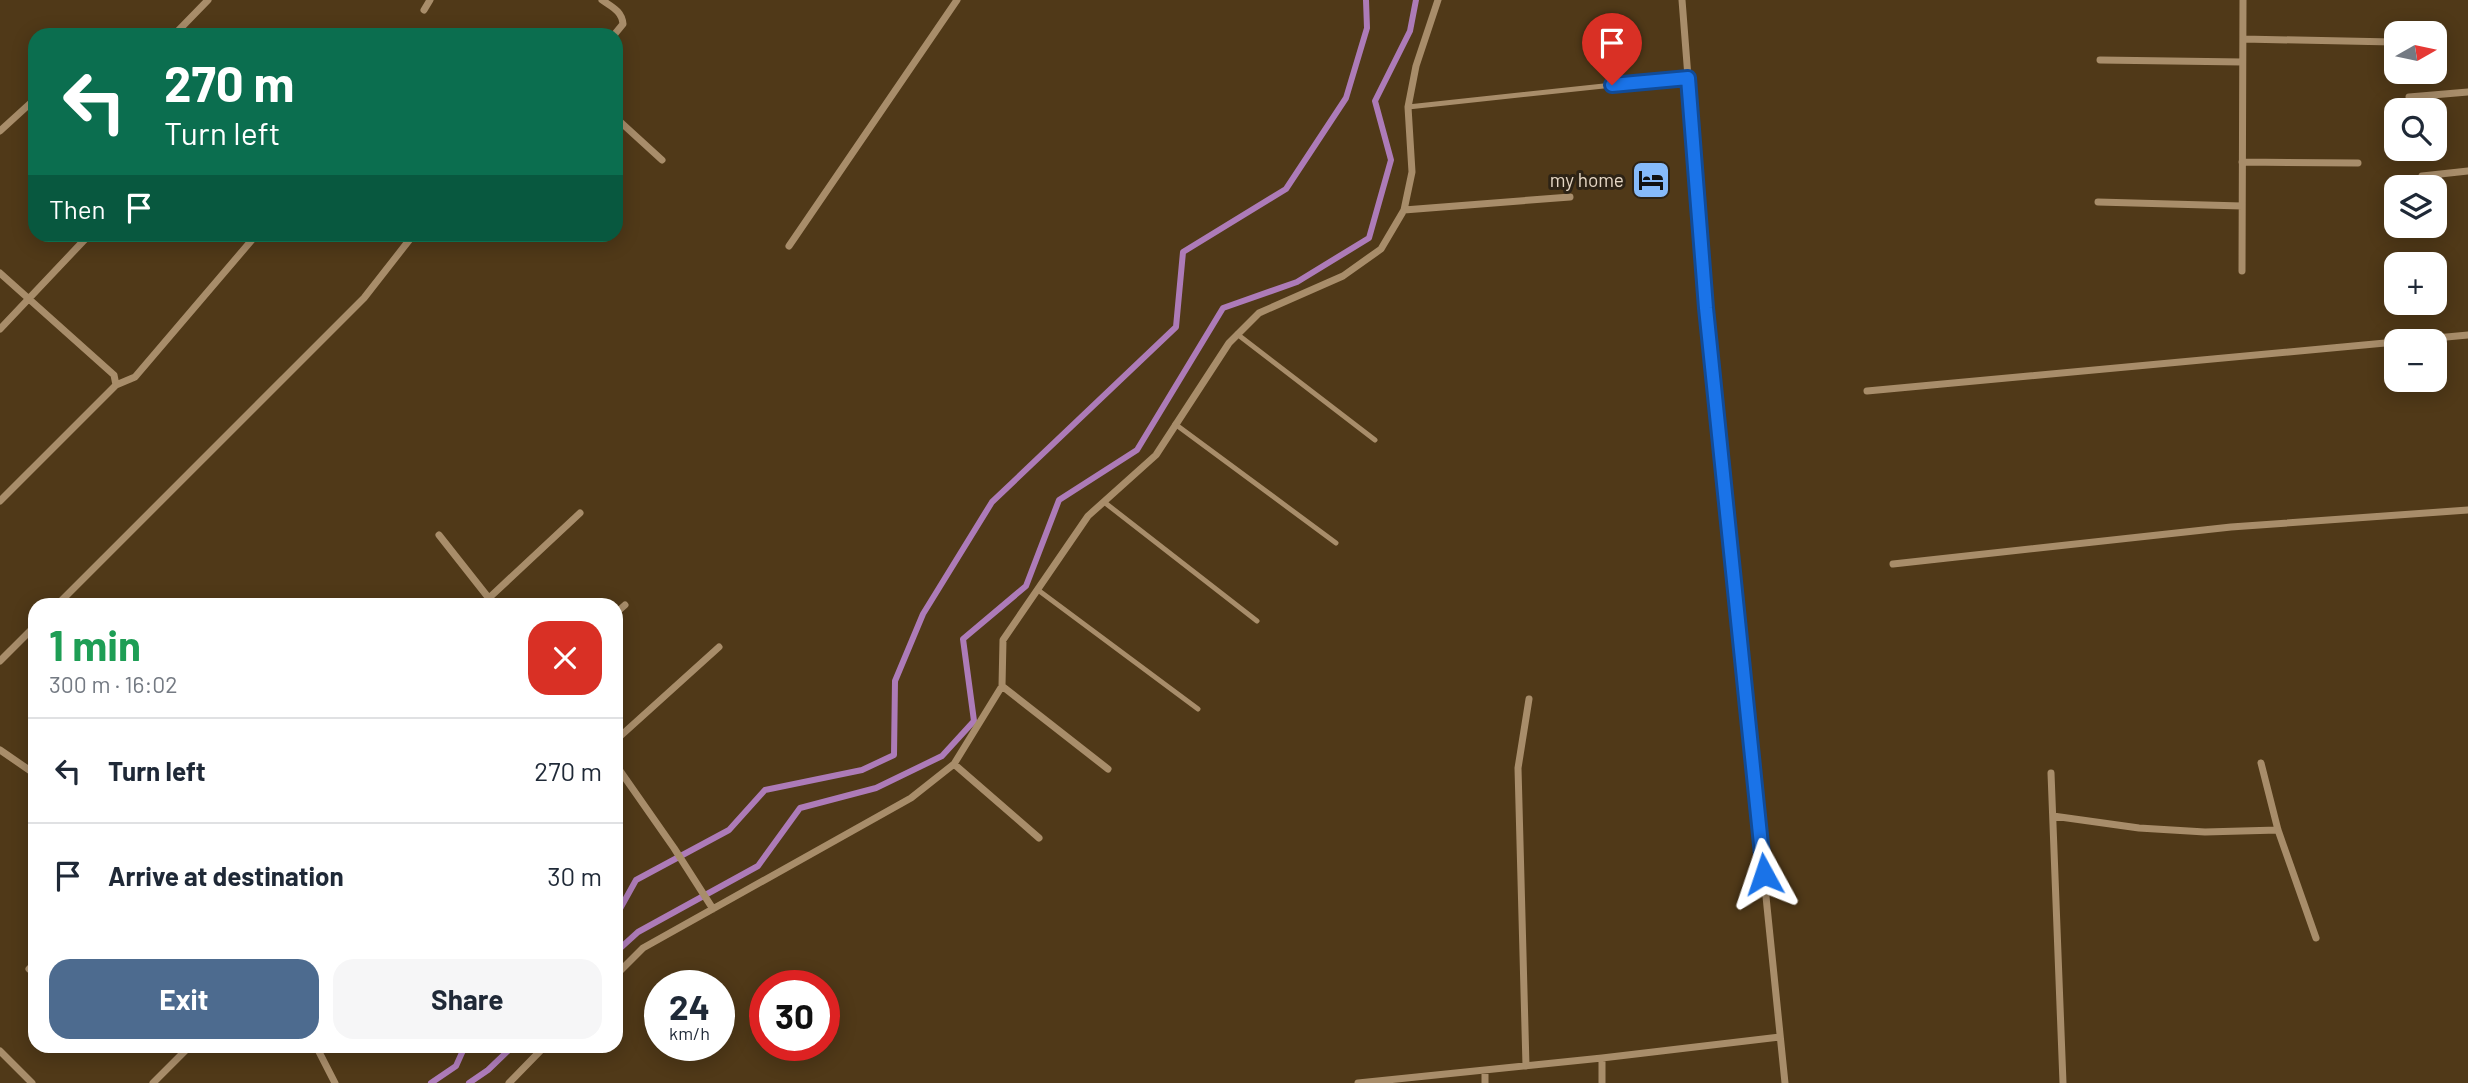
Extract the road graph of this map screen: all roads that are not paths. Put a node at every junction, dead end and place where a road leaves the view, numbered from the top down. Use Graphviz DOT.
graph roads {
  1 [pos="208,0"];
  2 [pos="430,0"];
  3 [pos="602,0"];
  4 [pos="957,0"];
  5 [pos="1438,0"];
  6 [pos="1682,0"];
  7 [pos="2243,0"];
  8 [pos="424,10"];
  9 [pos="181,28"];
  10 [pos="620,28"];
  11 [pos="2242,39"];
  12 [pos="2384,42"];
  13 [pos="2100,60"];
  14 [pos="2242,62"];
  15 [pos="1688,78"];
  16 [pos="2468,92"];
  17 [pos="2409,97"];
  18 [pos="28,105"];
  19 [pos="1408,107"];
  20 [pos="623,124"];
  21 [pos="0,131"];
  22 [pos="662,160"];
  23 [pos="2242,162"];
  24 [pos="2358,163"];
  25 [pos="2468,171"];
  26 [pos="2431,175"];
  27 [pos="1570,197"];
  28 [pos="2098,202"];
  29 [pos="2242,206"];
  30 [pos="1404,210"];
  31 [pos="82,242"];
  32 [pos="250,242"];
  33 [pos="408,242"];
  34 [pos="789,246"];
  35 [pos="2242,271"];
  36 [pos="0,274"];
  37 [pos="27,300"];
  38 [pos="0,329"];
  39 [pos="1237,334"];
  40 [pos="2468,335"];
  41 [pos="2447,337"];
  42 [pos="2384,343"];
  43 [pos="116,385"];
  44 [pos="1867,391"];
  45 [pos="1175,424"];
  46 [pos="1375,440"];
  47 [pos="0,500"];
  48 [pos="1104,502"];
  49 [pos="2468,510"];
  50 [pos="580,513"];
  51 [pos="439,535"];
  52 [pos="1336,543"];
  53 [pos="1893,564"];
  54 [pos="1038,590"];
  55 [pos="64,598"];
  56 [pos="489,598"];
  57 [pos="1257,621"];
  58 [pos="28,633"];
  59 [pos="719,648"];
  60 [pos="0,661"];
  61 [pos="1002,686"];
  62 [pos="1529,699"];
  63 [pos="1198,709"];
  64 [pos="623,734"];
  65 [pos="0,750"];
  66 [pos="2261,763"];
  67 [pos="954,764"];
  68 [pos="1108,769"];
  69 [pos="28,770"];
  70 [pos="2051,773"];
  71 [pos="623,775"];
  72 [pos="2053,816"];
  73 [pos="2278,830"];
  74 [pos="1039,838"];
  75 [pos="713,909"];
  76 [pos="2316,938"];
  77 [pos="623,968"];
  78 [pos="1780,1037"];
  79 [pos="0,1051"];
  80 [pos="183,1053"];
  81 [pos="320,1053"];
  82 [pos="538,1053"];
  83 [pos="1602,1058"];
  84 [pos="1526,1066"];
  85 [pos="1485,1070"];
  86 [pos="32,1083"];
  87 [pos="153,1083"];
  88 [pos="335,1083"];
  89 [pos="509,1083"];
  90 [pos="1358,1083"];
  91 [pos="1485,1083"];
  92 [pos="1602,1083"];
  93 [pos="1785,1083"];
  94 [pos="2063,1083"];
  1 -- 9 [label="street"];
  2 -- 8 [label="street"];
  3 -- 10 [label="street"];
  4 -- 34 [label="street"];
  5 -- 19 [label="street"];
  6 -- 15 [label="street"];
  7 -- 11 [label="street"];
  11 -- 12 [label="street"];
  11 -- 14 [label="street"];
  13 -- 14 [label="street"];
  14 -- 23 [label="street"];
  15 -- 19 [label="lane"];
  15 -- 78 [label="street"];
  16 -- 17 [label="street"];
  18 -- 21 [label="street"];
  19 -- 30 [label="street"];
  20 -- 22 [label="street"];
  23 -- 24 [label="street"];
  23 -- 29 [label="street"];
  25 -- 26 [label="street"];
  27 -- 30 [label="street"];
  28 -- 29 [label="street"];
  29 -- 35 [label="street"];
  30 -- 39 [label="street"];
  31 -- 37 [label="street"];
  32 -- 43 [label="street"];
  33 -- 55 [label="street"];
  36 -- 37 [label="street"];
  37 -- 38 [label="street"];
  37 -- 43 [label="street"];
  39 -- 45 [label="street"];
  39 -- 46 [label="lane"];
  40 -- 41 [label="street"];
  42 -- 44 [label="street"];
  43 -- 47 [label="street"];
  45 -- 48 [label="street"];
  45 -- 52 [label="lane"];
  48 -- 54 [label="street"];
  48 -- 57 [label="lane"];
  49 -- 53 [label="street"];
  50 -- 56 [label="street"];
  51 -- 56 [label="street"];
  54 -- 61 [label="street"];
  54 -- 63 [label="lane"];
  58 -- 60 [label="street"];
  59 -- 64 [label="street"];
  61 -- 67 [label="street"];
  61 -- 68 [label="street"];
  62 -- 84 [label="street"];
  65 -- 69 [label="street"];
  66 -- 73 [label="street"];
  67 -- 74 [label="street"];
  67 -- 75 [label="street"];
  70 -- 72 [label="street"];
  71 -- 75 [label="street"];
  72 -- 73 [label="street"];
  72 -- 94 [label="street"];
  73 -- 76 [label="street"];
  75 -- 77 [label="street"];
  78 -- 83 [label="street"];
  78 -- 93 [label="street"];
  79 -- 86 [label="street"];
  80 -- 87 [label="street"];
  81 -- 88 [label="street"];
  82 -- 89 [label="street"];
  83 -- 84 [label="street"];
  83 -- 92 [label="street"];
  84 -- 85 [label="street"];
  85 -- 90 [label="street"];
  85 -- 91 [label="street"];
}
